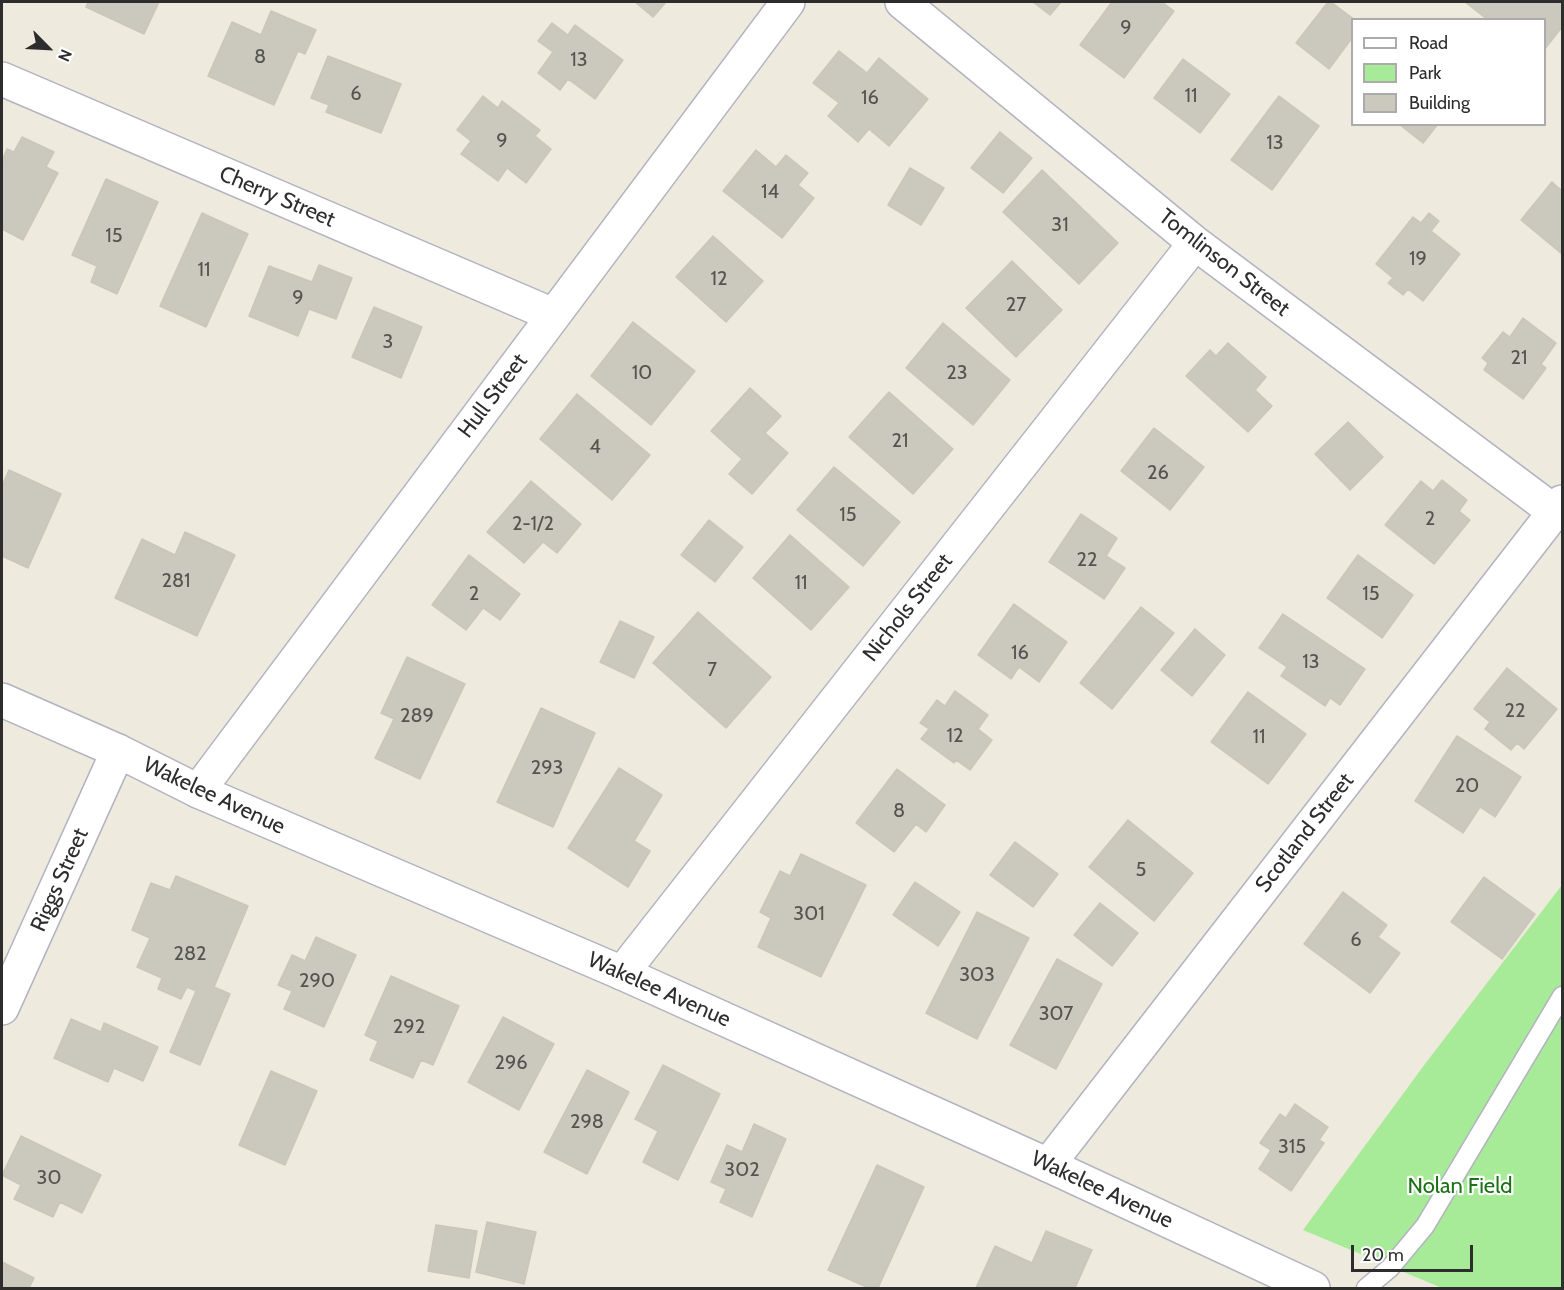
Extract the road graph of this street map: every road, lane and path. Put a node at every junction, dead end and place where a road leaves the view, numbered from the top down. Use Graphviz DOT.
graph roads {
  1 [pos="788,2"];
  2 [pos="902,2"];
  3 [pos="2,79"];
  4 [pos="1195,243"];
  5 [pos="553,315"];
  6 [pos="1559,507"];
  7 [pos="2,700"];
  8 [pos="118,751"];
  9 [pos="198,791"];
  10 [pos="622,973"];
  11 [pos="1563,996"];
  12 [pos="2,1008"];
  13 [pos="1048,1165"];
  14 [pos="1313,1288"];
  15 [pos="1366,1288"];
  1 -- 5 [label="street, Hull Street"];
  2 -- 4 [label="street, Tomlinson Street"];
  3 -- 5 [label="street, Cherry Street"];
  4 -- 6 [label="street, Tomlinson Street"];
  4 -- 10 [label="street, Nichols Street"];
  5 -- 9 [label="street, Hull Street"];
  6 -- 13 [label="street, Scotland Street"];
  7 -- 8 [label="street, Wakelee Avenue"];
  8 -- 9 [label="street, Wakelee Avenue"];
  8 -- 12 [label="street, Riggs Street"];
  9 -- 10 [label="street, Wakelee Avenue"];
  10 -- 13 [label="street, Wakelee Avenue"];
  11 -- 15 [label="lane"];
  13 -- 14 [label="street, Wakelee Avenue"];
}
